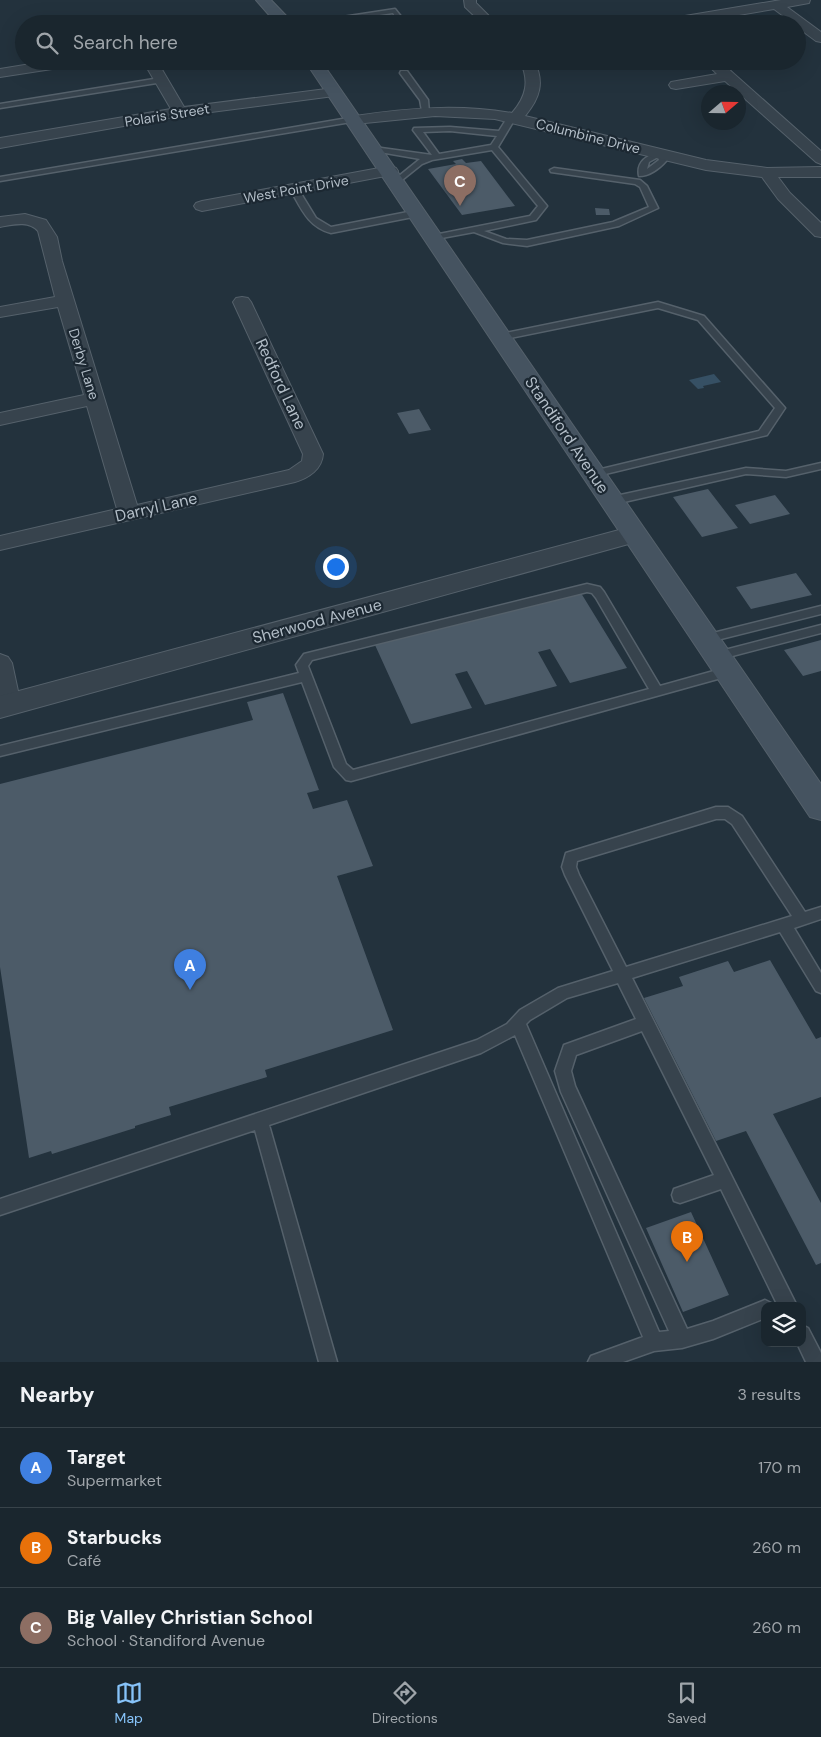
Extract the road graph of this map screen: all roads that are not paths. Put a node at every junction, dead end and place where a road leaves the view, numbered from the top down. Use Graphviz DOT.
graph roads {
  1 [pos="263,0"];
  2 [pos="278,0"];
  3 [pos="470,0"];
  4 [pos="804,0"];
  5 [pos="777,4"];
  6 [pos="278,15"];
  7 [pos="284,15"];
  8 [pos="366,15"];
  9 [pos="398,15"];
  10 [pos="482,15"];
  11 [pos="712,15"];
  12 [pos="791,15"];
  13 [pos="806,26"];
  14 [pos="821,38"];
  15 [pos="20,70"];
  16 [pos="155,70"];
  17 [pos="319,70"];
  18 [pos="531,70"];
  19 [pos="721,70"];
  20 [pos="0,73"];
  21 [pos="404,73"];
  22 [pos="728,76"];
  23 [pos="160,80"];
  24 [pos="676,85"];
  25 [pos="334,92"];
  26 [pos="0,106"];
  27 [pos="426,111"];
  28 [pos="180,112"];
  29 [pos="513,117"];
  30 [pos="354,120"];
  31 [pos="502,134"];
  32 [pos="0,143"];
  33 [pos="494,147"];
  34 [pos="374,149"];
  35 [pos="660,154"];
  36 [pos="434,157"];
  37 [pos="821,159"];
  38 [pos="554,170"];
  39 [pos="821,172"];
  40 [pos="767,173"];
  41 [pos="393,177"];
  42 [pos="0,180"];
  43 [pos="637,182"];
  44 [pos="294,189"];
  45 [pos="202,206"];
  46 [pos="418,213"];
  47 [pos="0,222"];
  48 [pos="474,230"];
  49 [pos="821,232"];
  50 [pos="434,238"];
  51 [pos="65,300"];
  52 [pos="242,302"];
  53 [pos="0,312"];
  54 [pos="501,337"];
  55 [pos="94,399"];
  56 [pos="0,419"];
  57 [pos="309,466"];
  58 [pos="821,466"];
  59 [pos="593,474"];
  60 [pos="611,500"];
  61 [pos="129,513"];
  62 [pos="634,534"];
  63 [pos="0,543"];
  64 [pos="821,610"];
  65 [pos="821,629"];
  66 [pos="717,656"];
  67 [pos="0,663"];
  68 [pos="306,676"];
  69 [pos="657,691"];
  70 [pos="5,706"];
  71 [pos="0,751"];
  72 [pos="821,808"];
  73 [pos="821,913"];
  74 [pos="802,919"];
  75 [pos="784,925"];
  76 [pos="622,975"];
  77 [pos="821,986"];
  78 [pos="518,1023"];
  79 [pos="646,1023"];
  80 [pos="260,1120"];
  81 [pos="725,1179"];
  82 [pos="680,1195"];
  83 [pos="0,1207"];
  84 [pos="781,1302"];
  85 [pos="761,1311"];
  86 [pos="682,1338"];
  87 [pos="654,1342"];
  88 [pos="806,1342"];
  89 [pos="328,1362"];
  90 [pos="597,1362"];
  91 [pos="816,1362"];
  1 -- 6 [label="main road"];
  2 -- 7 [label="main road"];
  3 -- 10 [label="street"];
  4 -- 5 [label="street"];
  5 -- 11 [label="street"];
  5 -- 12 [label="street"];
  8 -- 9 [label="lane"];
  13 -- 14 [label="street"];
  15 -- 20 [label="street"];
  16 -- 23 [label="street"];
  17 -- 25 [label="main road, Standiford Avenue"];
  18 -- 29 [label="street"];
  19 -- 22 [label="street"];
  21 -- 27 [label="lane"];
  22 -- 24 [label="street"];
  22 -- 37 [label="street"];
  23 -- 26 [label="lane"];
  23 -- 28 [label="street"];
  25 -- 28 [label="street, Polaris Street"];
  25 -- 30 [label="main road, Standiford Avenue"];
  27 -- 29 [label="street, Columbine Drive"];
  27 -- 30 [label="street, Columbine Drive"];
  28 -- 32 [label="street, Polaris Street"];
  29 -- 31 [label="lane"];
  29 -- 35 [label="street, Columbine Drive"];
  30 -- 34 [label="main road, Standiford Avenue"];
  30 -- 42 [label="lane"];
  31 -- 33 [label="lane"];
  31 -- 36 [label="lane"];
  33 -- 36 [label="lane"];
  33 -- 48 [label="lane"];
  34 -- 36 [label="lane"];
  34 -- 41 [label="main road, Standiford Avenue"];
  35 -- 40 [label="street, Columbine Drive"];
  35 -- 43 [label="lane"];
  36 -- 41 [label="lane"];
  38 -- 43 [label="lane"];
  39 -- 40 [label="street, Columbine Drive"];
  40 -- 49 [label="street"];
  41 -- 44 [label="street, West Point Drive"];
  41 -- 46 [label="main road, Standiford Avenue"];
  43 -- 48 [label="lane"];
  44 -- 45 [label="street, West Point Drive"];
  44 -- 46 [label="lane"];
  46 -- 50 [label="main road, Standiford Avenue"];
  47 -- 51 [label="street, Derby Lane"];
  48 -- 50 [label="lane"];
  50 -- 54 [label="main road, Standiford Avenue"];
  51 -- 53 [label="street"];
  51 -- 55 [label="street, Derby Lane"];
  52 -- 57 [label="street, Redford Lane"];
  54 -- 59 [label="main road, Standiford Avenue"];
  54 -- 59 [label="lane"];
  55 -- 56 [label="street"];
  55 -- 61 [label="street, Derby Lane"];
  57 -- 61 [label="street, Darryl Lane"];
  58 -- 60 [label="lane"];
  59 -- 60 [label="main road, Standiford Avenue"];
  60 -- 62 [label="main road, Standiford Avenue"];
  61 -- 63 [label="street, Darryl Lane"];
  62 -- 66 [label="main road, Standiford Avenue"];
  62 -- 70 [label="street, Sherwood Avenue"];
  64 -- 66 [label="lane"];
  65 -- 66 [label="lane"];
  66 -- 69 [label="lane"];
  66 -- 72 [label="main road, Standiford Avenue"];
  67 -- 70 [label="street"];
  68 -- 69 [label="lane"];
  68 -- 69 [label="lane"];
  68 -- 71 [label="lane"];
  73 -- 74 [label="lane"];
  74 -- 75 [label="lane"];
  74 -- 76 [label="lane"];
  75 -- 76 [label="lane"];
  75 -- 77 [label="lane"];
  76 -- 78 [label="lane"];
  76 -- 79 [label="lane"];
  78 -- 80 [label="lane"];
  78 -- 87 [label="lane"];
  79 -- 81 [label="lane"];
  79 -- 86 [label="lane"];
  80 -- 83 [label="lane"];
  80 -- 89 [label="lane"];
  81 -- 82 [label="lane"];
  81 -- 84 [label="lane"];
  85 -- 86 [label="lane"];
  86 -- 87 [label="lane"];
  87 -- 90 [label="lane"];
  88 -- 91 [label="lane"];
}
